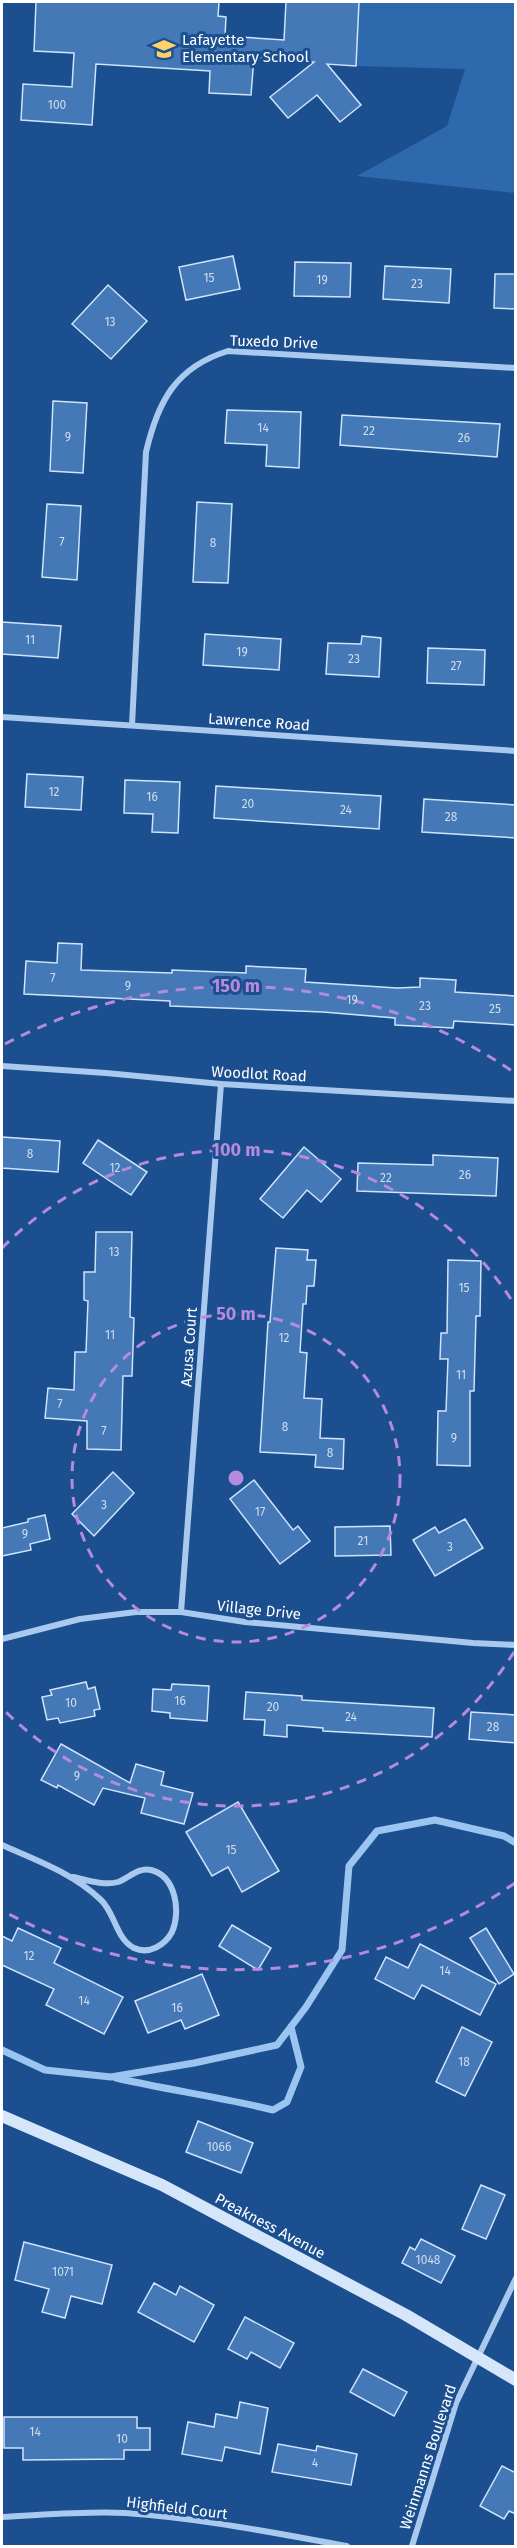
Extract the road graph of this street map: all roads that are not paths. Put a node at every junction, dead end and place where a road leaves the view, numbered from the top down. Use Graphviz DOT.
graph roads {
  1 [pos="516,368"];
  2 [pos="2,717"];
  3 [pos="132,725"];
  4 [pos="516,751"];
  5 [pos="2,1066"];
  6 [pos="221,1084"];
  7 [pos="516,1101"];
  8 [pos="181,1612"];
  9 [pos="2,1638"];
  10 [pos="516,1645"];
  11 [pos="2,1845"];
  12 [pos="73,1877"];
  13 [pos="2,2116"];
  14 [pos="516,2278"];
  15 [pos="477,2358"];
  16 [pos="516,2380"];
  17 [pos="2,2517"];
  18 [pos="347,2547"];
  19 [pos="411,2547"];
  1 -- 3 [label="street, Tuxedo Drive"];
  2 -- 3 [label="street, Lawrence Road"];
  3 -- 4 [label="street, Lawrence Road"];
  5 -- 6 [label="street, Woodlot Road"];
  6 -- 7 [label="street, Woodlot Road"];
  6 -- 8 [label="street, Azusa Court"];
  8 -- 9 [label="street, Village Drive"];
  8 -- 10 [label="street, Village Drive"];
  11 -- 12 [label="street"];
  12 -- 12 [label="street"];
  13 -- 15 [label="main road, Preakness Avenue"];
  14 -- 15 [label="street, Weinmanns Boulevard"];
  15 -- 16 [label="main road, Preakness Avenue"];
  15 -- 19 [label="street, Weinmanns Boulevard"];
  17 -- 18 [label="street, Highfield Court"];
}
